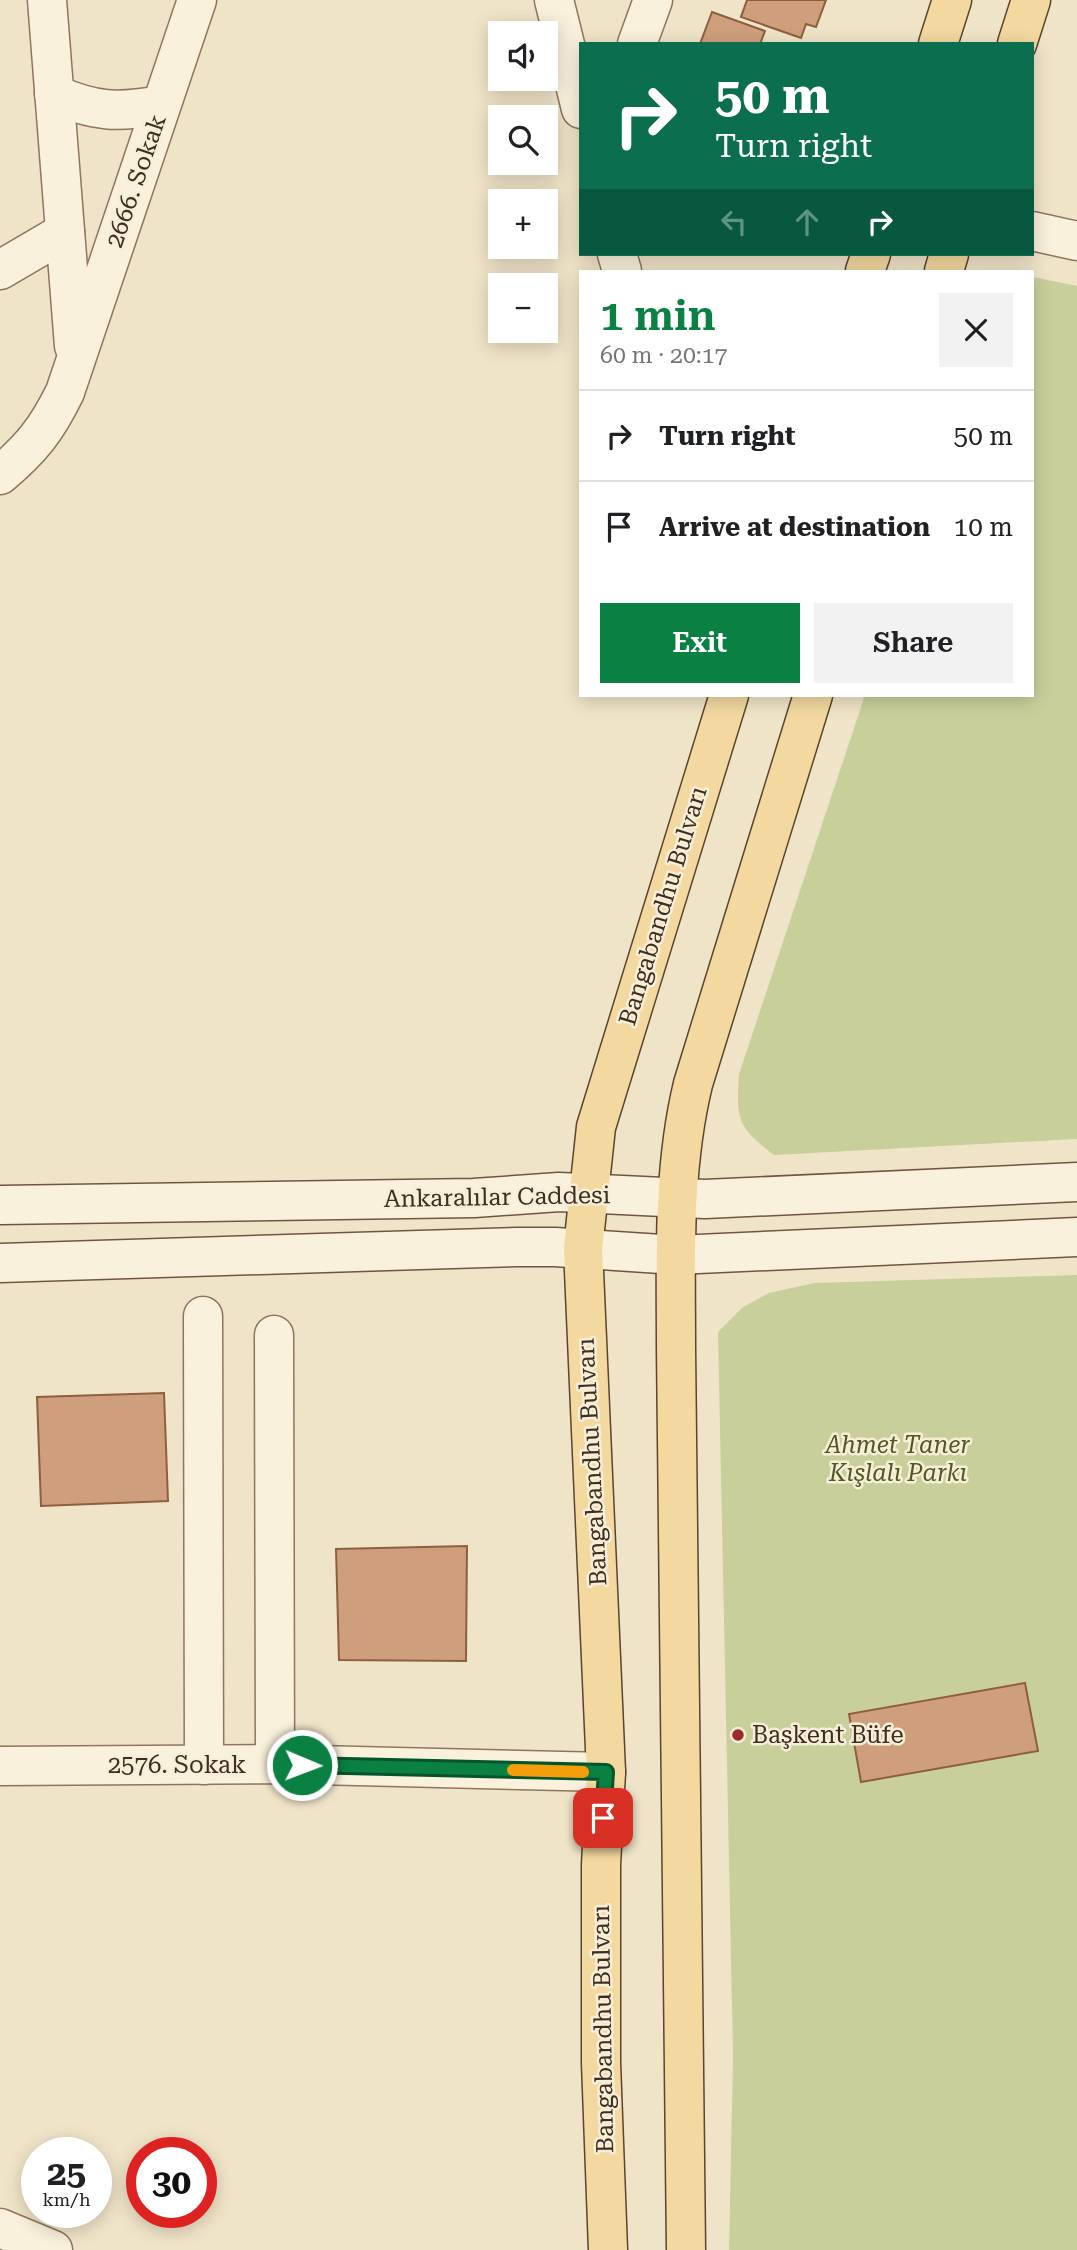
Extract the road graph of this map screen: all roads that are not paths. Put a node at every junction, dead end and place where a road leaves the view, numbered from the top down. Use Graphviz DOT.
graph roads {
  1 [pos="47,0"];
  2 [pos="197,0"];
  3 [pos="554,0"];
  4 [pos="653,0"];
  5 [pos="952,0"];
  6 [pos="1031,0"];
  7 [pos="638,42"];
  8 [pos="939,42"];
  9 [pos="1018,42"];
  10 [pos="54,94"];
  11 [pos="579,101"];
  12 [pos="161,105"];
  13 [pos="1034,231"];
  14 [pos="65,232"];
  15 [pos="1077,241"];
  16 [pos="0,270"];
  17 [pos="75,362"];
  18 [pos="0,475"];
  19 [pos="728,697"];
  20 [pos="812,697"];
  21 [pos="1077,1182"];
  22 [pos="588,1193"];
  23 [pos="677,1199"];
  24 [pos="0,1205"];
  25 [pos="1077,1237"];
  26 [pos="583,1248"];
  27 [pos="676,1255"];
  28 [pos="0,1263"];
  29 [pos="203,1316"];
  30 [pos="274,1335"];
  31 [pos="275,1764"];
  32 [pos="204,1765"];
  33 [pos="0,1766"];
  34 [pos="606,1772"];
  35 [pos="0,2228"];
  36 [pos="43,2248"];
  37 [pos="608,2250"];
  38 [pos="687,2250"];
  1 -- 10 [label="street, 2666. Sokak"];
  2 -- 12 [label="street, 2666. Sokak"];
  3 -- 11 [label="street"];
  4 -- 7 [label="street"];
  5 -- 8 [label="main road"];
  6 -- 9 [label="main road"];
  10 -- 12 [label="street"];
  10 -- 14 [label="street, 2666. Sokak"];
  12 -- 17 [label="street, 2666. Sokak"];
  13 -- 15 [label="street"];
  14 -- 16 [label="street"];
  14 -- 17 [label="street, 2666. Sokak"];
  17 -- 18 [label="street, 2666. Sokak"];
  19 -- 22 [label="main road, Bangabandhu Bulvarı"];
  20 -- 23 [label="main road"];
  21 -- 23 [label="street, Ankaralılar Caddesi"];
  22 -- 23 [label="street, Ankaralılar Caddesi"];
  22 -- 24 [label="street, Ankaralılar Caddesi"];
  22 -- 26 [label="main road, Bangabandhu Bulvarı"];
  23 -- 27 [label="main road"];
  25 -- 27 [label="street, Ankaralılar Caddesi"];
  26 -- 27 [label="street, Ankaralılar Caddesi"];
  26 -- 28 [label="street, Ankaralılar Caddesi"];
  26 -- 34 [label="main road, Bangabandhu Bulvarı"];
  27 -- 38 [label="main road"];
  29 -- 32 [label="street"];
  30 -- 31 [label="street"];
  31 -- 32 [label="street, 2576. Sokak"];
  31 -- 34 [label="street, 2576. Sokak"];
  32 -- 33 [label="street, 2576. Sokak"];
  34 -- 37 [label="main road, Bangabandhu Bulvarı"];
  35 -- 36 [label="street"];
}
